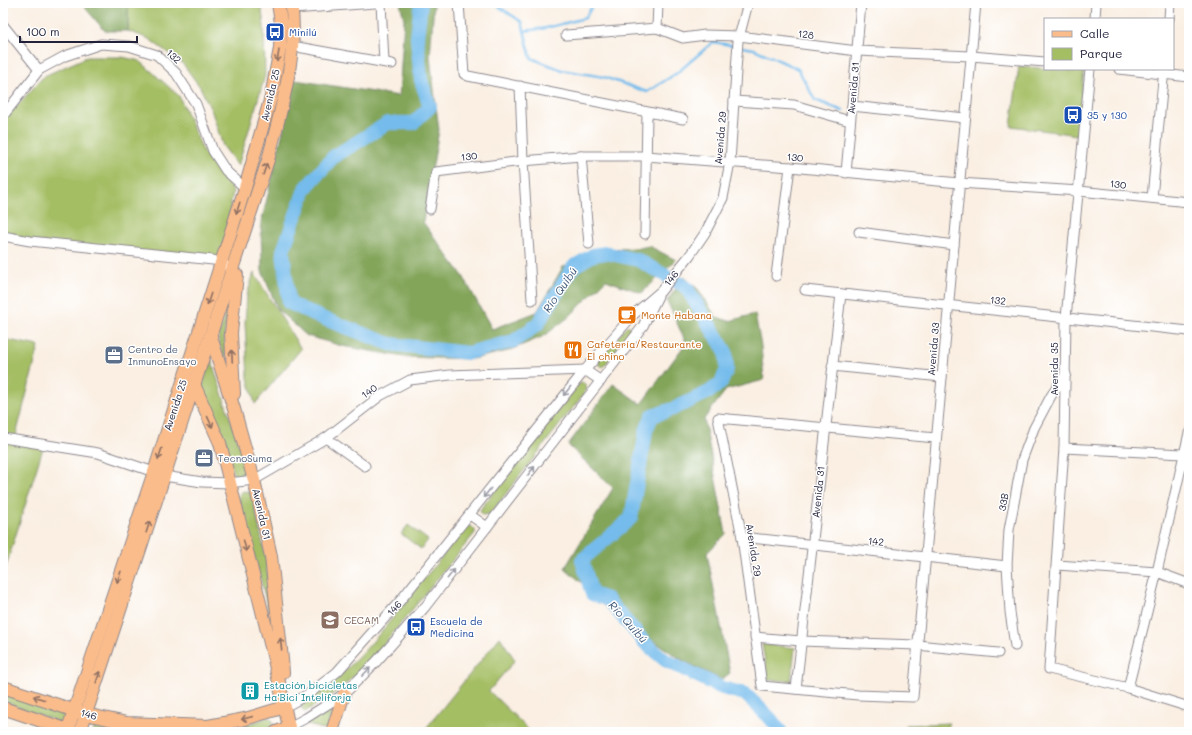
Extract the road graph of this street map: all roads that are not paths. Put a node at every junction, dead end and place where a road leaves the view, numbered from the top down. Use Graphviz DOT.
graph roads {
  1 [pos="278,3"];
  2 [pos="375,3"];
  3 [pos="381,3"];
  4 [pos="458,3"];
  5 [pos="658,3"];
  6 [pos="748,3"];
  7 [pos="861,3"];
  8 [pos="976,3"];
  9 [pos="1094,3"];
  10 [pos="1170,3"];
  11 [pos="292,6"];
  12 [pos="1095,18"];
  13 [pos="1169,18"];
  14 [pos="3,25"];
  15 [pos="657,28"];
  16 [pos="566,35"];
  17 [pos="738,42"];
  18 [pos="292,46"];
  19 [pos="857,51"];
  20 [pos="971,56"];
  21 [pos="1044,62"];
  22 [pos="39,70"];
  23 [pos="1090,70"];
  24 [pos="1134,70"];
  25 [pos="1164,72"];
  26 [pos="1189,77"];
  27 [pos="520,86"];
  28 [pos="734,101"];
  29 [pos="852,106"];
  30 [pos="647,113"];
  31 [pos="4,114"];
  32 [pos="965,118"];
  33 [pos="683,120"];
  34 [pos="850,121"];
  35 [pos="581,156"];
  36 [pos="646,156"];
  37 [pos="523,161"];
  38 [pos="730,162"];
  39 [pos="790,167"];
  40 [pos="846,173"];
  41 [pos="959,183"];
  42 [pos="245,188"];
  43 [pos="1079,191"];
  44 [pos="1152,198"];
  45 [pos="1189,202"];
  46 [pos="430,209"];
  47 [pos="249,219"];
  48 [pos="859,232"];
  49 [pos="645,234"];
  50 [pos="3,236"];
  51 [pos="589,244"];
  52 [pos="954,245"];
  53 [pos="221,262"];
  54 [pos="682,265"];
  55 [pos="776,276"];
  56 [pos="231,277"];
  57 [pos="805,290"];
  58 [pos="661,291"];
  59 [pos="841,294"];
  60 [pos="532,300"];
  61 [pos="948,305"];
  62 [pos="1066,318"];
  63 [pos="1189,331"];
  64 [pos="211,337"];
  65 [pos="188,364"];
  66 [pos="832,366"];
  67 [pos="585,370"];
  68 [pos="1066,373"];
  69 [pos="942,377"];
  70 [pos="601,381"];
  71 [pos="194,386"];
  72 [pos="234,409"];
  73 [pos="826,428"];
  74 [pos="1189,433"];
  75 [pos="3,438"];
  76 [pos="326,438"];
  77 [pos="936,438"];
  78 [pos="1064,448"];
  79 [pos="1186,455"];
  80 [pos="364,466"];
  81 [pos="159,474"];
  82 [pos="254,480"];
  83 [pos="229,483"];
  84 [pos="470,515"];
  85 [pos="487,527"];
  86 [pos="742,537"];
  87 [pos="812,545"];
  88 [pos="925,557"];
  89 [pos="1057,565"];
  90 [pos="1008,566"];
  91 [pos="1157,572"];
  92 [pos="1189,584"];
  93 [pos="755,637"];
  94 [pos="801,640"];
  95 [pos="917,645"];
  96 [pos="1015,646"];
  97 [pos="998,653"];
  98 [pos="4,687"];
  99 [pos="1128,688"];
  100 [pos="796,689"];
  101 [pos="344,694"];
  102 [pos="284,702"];
  103 [pos="1189,707"];
  104 [pos="3,708"];
  105 [pos="80,712"];
  106 [pos="185,728"];
  107 [pos="290,729"];
  108 [pos="70,731"];
  109 [pos="80,732"];
  110 [pos="276,732"];
  111 [pos="332,732"];
  1 -- 42 [label="main road, Avenida 25, one-way"];
  2 -- 11 [label="street"];
  3 -- 18 [label="street"];
  4 -- 27 [label="street"];
  5 -- 15 [label="street"];
  6 -- 17 [label="street, Avenida 29"];
  7 -- 19 [label="street, Avenida 31"];
  8 -- 20 [label="street, Avenida 33"];
  9 -- 12 [label="street"];
  10 -- 13 [label="street"];
  11 -- 18 [label="main road, Avenida 25"];
  14 -- 22 [label="street"];
  15 -- 16 [label="street, 128"];
  15 -- 17 [label="street, 128"];
  17 -- 19 [label="street, 128"];
  17 -- 28 [label="street, Avenida 29"];
  47 -- 18 [label="main road, Avenida 25, one-way"];
  19 -- 20 [label="street, 128"];
  19 -- 29 [label="street, Avenida 31"];
  20 -- 21 [label="street, 128"];
  20 -- 32 [label="street, Avenida 33"];
  22 -- 31 [label="street, 132"];
  22 -- 42 [label="street, 132"];
  23 -- 43 [label="street, Avenida 35"];
  24 -- 25 [label="street"];
  25 -- 26 [label="street"];
  25 -- 44 [label="street"];
  27 -- 30 [label="street"];
  27 -- 37 [label="street"];
  28 -- 34 [label="street"];
  28 -- 38 [label="street, Avenida 29"];
  29 -- 32 [label="street"];
  29 -- 34 [label="street, Avenida 31"];
  30 -- 33 [label="street"];
  30 -- 36 [label="street"];
  32 -- 41 [label="street, Avenida 33"];
  34 -- 40 [label="street, Avenida 31"];
  35 -- 36 [label="street, 130"];
  35 -- 37 [label="street, 130"];
  35 -- 51 [label="street"];
  36 -- 38 [label="street, 130"];
  36 -- 49 [label="street"];
  37 -- 46 [label="street, 130"];
  37 -- 60 [label="street"];
  38 -- 39 [label="street, 130"];
  38 -- 54 [label="street, Avenida 29"];
  39 -- 40 [label="street, 130"];
  39 -- 55 [label="street"];
  40 -- 41 [label="street, 130"];
  41 -- 43 [label="street, 130"];
  41 -- 52 [label="street, Avenida 33"];
  42 -- 53 [label="main road, Avenida 25, one-way"];
  43 -- 44 [label="street, 130"];
  43 -- 62 [label="street, Avenida 35"];
  44 -- 45 [label="street, 130"];
  47 -- 56 [label="main road, Avenida 25"];
  72 -- 47 [label="main road, one-way"];
  48 -- 52 [label="street"];
  50 -- 53 [label="street"];
  52 -- 61 [label="street, Avenida 33"];
  53 -- 56 [label="street"];
  53 -- 65 [label="main road, Avenida 25, one-way"];
  54 -- 58 [label="street, 146"];
  56 -- 64 [label="main road, Avenida 25"];
  57 -- 59 [label="street, 132"];
  58 -- 67 [label="street, 146"];
  58 -- 70 [label="street, 146"];
  59 -- 61 [label="street, 132"];
  59 -- 66 [label="street, Avenida 31"];
  61 -- 62 [label="street, 132"];
  61 -- 69 [label="street, Avenida 33"];
  62 -- 63 [label="street, 132"];
  62 -- 68 [label="street, Avenida 35"];
  64 -- 71 [label="main road, Avenida 25"];
  64 -- 72 [label="main road, Avenida 31"];
  65 -- 71 [label="main road, Avenida 31"];
  65 -- 81 [label="main road, Avenida 25, one-way"];
  66 -- 69 [label="street"];
  66 -- 73 [label="street, Avenida 31"];
  67 -- 70 [label="street"];
  67 -- 76 [label="street, 140"];
  67 -- 84 [label="street, 146, one-way"];
  68 -- 78 [label="street, Avenida 35"];
  68 -- 90 [label="street, 33B"];
  69 -- 77 [label="street, Avenida 33"];
  85 -- 70 [label="street, 146, one-way"];
  71 -- 81 [label="main road, Avenida 25"];
  71 -- 83 [label="main road, Avenida 31, one-way"];
  72 -- 82 [label="main road, Avenida 31"];
  73 -- 77 [label="street"];
  73 -- 86 [label="street, Avenida 29"];
  73 -- 87 [label="street, Avenida 31"];
  74 -- 79 [label="street"];
  75 -- 81 [label="street, 140"];
  76 -- 80 [label="street"];
  76 -- 82 [label="street, 140"];
  77 -- 88 [label="street, Avenida 33"];
  78 -- 79 [label="street"];
  78 -- 89 [label="street, Avenida 35"];
  79 -- 91 [label="street"];
  81 -- 83 [label="street, 140"];
  81 -- 105 [label="main road, Avenida 25"];
  82 -- 83 [label="street, 140"];
  102 -- 82 [label="main road, Avenida 31, one-way"];
  83 -- 102 [label="main road, Avenida 31, one-way"];
  84 -- 85 [label="street"];
  84 -- 102 [label="street, 146"];
  101 -- 85 [label="street, 146, one-way"];
  86 -- 87 [label="street, 142"];
  86 -- 93 [label="street, Avenida 29"];
  87 -- 88 [label="street, 142"];
  87 -- 94 [label="street, Avenida 31"];
  88 -- 90 [label="street, 142"];
  88 -- 95 [label="street, Avenida 33"];
  89 -- 91 [label="street"];
  89 -- 99 [label="street, Avenida 35"];
  90 -- 96 [label="street, 33B"];
  91 -- 92 [label="street"];
  91 -- 99 [label="street"];
  93 -- 94 [label="street"];
  93 -- 100 [label="street, Avenida 29"];
  94 -- 95 [label="street"];
  94 -- 100 [label="street, Avenida 31"];
  95 -- 97 [label="street"];
  95 -- 100 [label="street, Avenida 33"];
  105 -- 98 [label="main road, 146, one-way"];
  99 -- 103 [label="street"];
  101 -- 107 [label="street, 146"];
  101 -- 111 [label="main road"];
  102 -- 106 [label="main road, 146, one-way"];
  102 -- 107 [label="main road, Avenida 31"];
  104 -- 108 [label="main road"];
  105 -- 106 [label="main road, 146"];
  105 -- 108 [label="main road, Avenida 25"];
  105 -- 109 [label="main road, Avenida 25"];
  107 -- 110 [label="main road, 146"];
}
